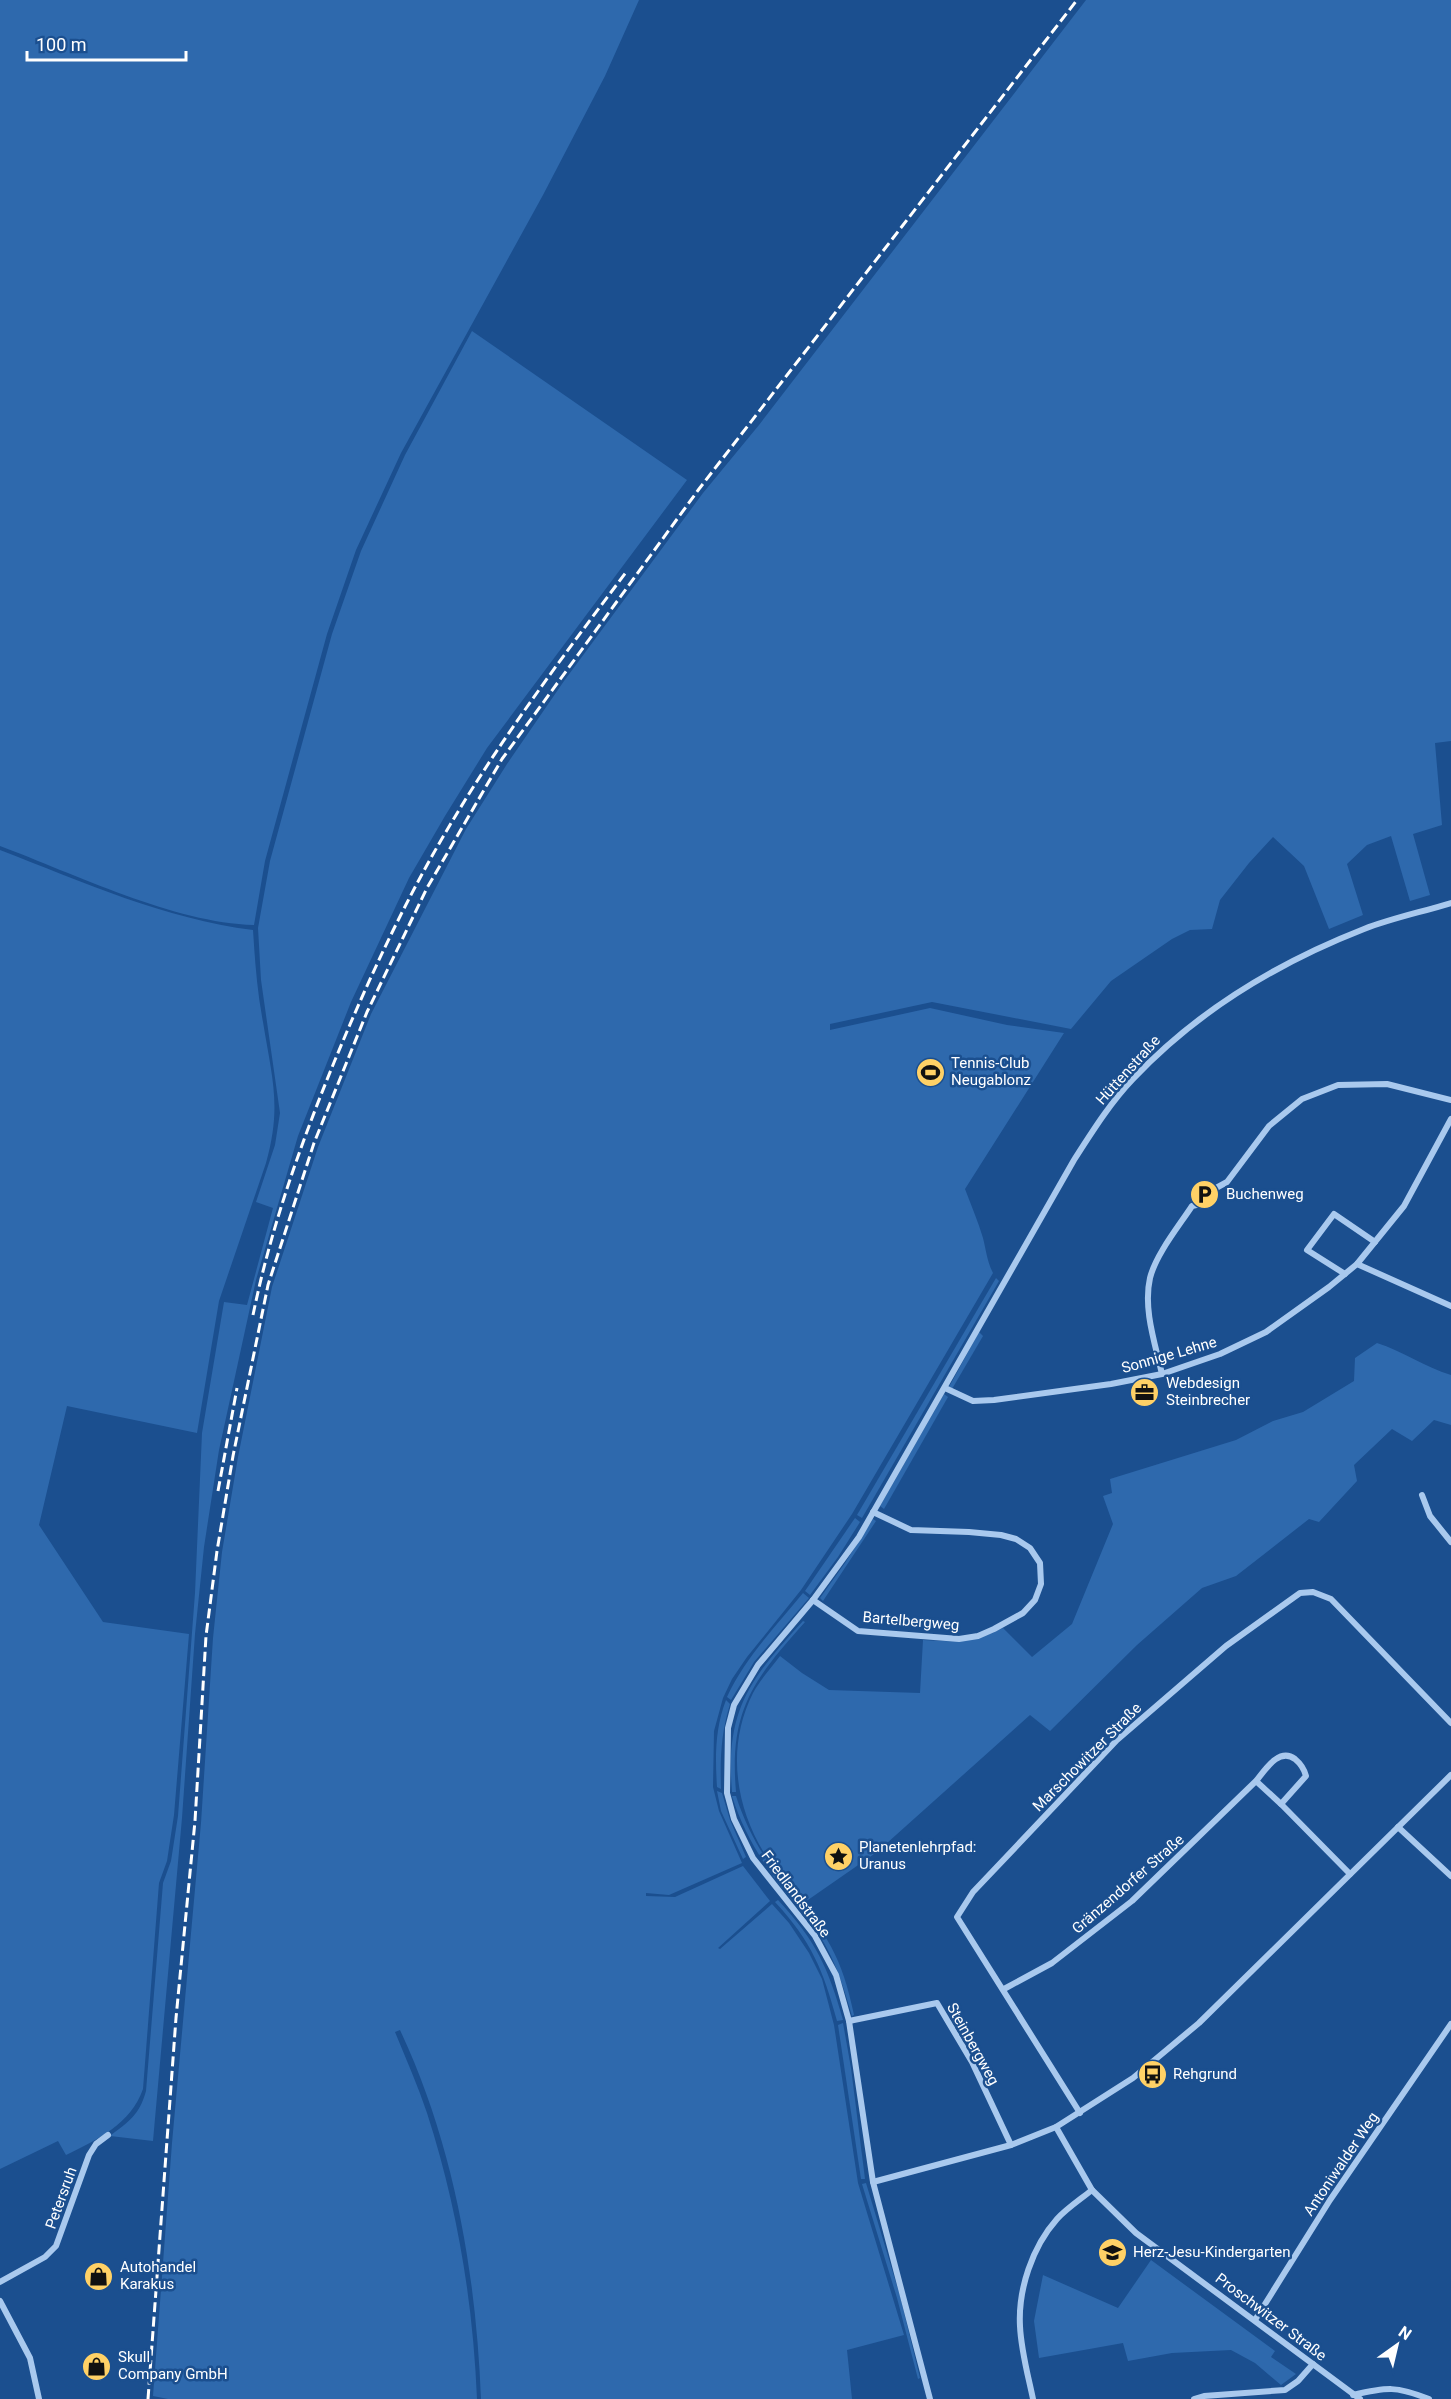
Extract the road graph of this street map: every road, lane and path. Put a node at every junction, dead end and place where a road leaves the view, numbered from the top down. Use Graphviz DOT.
graph roads {
  1 [pos="1451,903"];
  2 [pos="1451,1100"];
  3 [pos="1451,1119"];
  4 [pos="1375,1242"];
  5 [pos="1357,1264"];
  6 [pos="1345,1274"];
  7 [pos="1451,1306"];
  8 [pos="1162,1374"];
  9 [pos="945,1388"];
  10 [pos="1422,1495"];
  11 [pos="873,1512"];
  12 [pos="1451,1542"];
  13 [pos="813,1600"];
  14 [pos="1451,1723"];
  15 [pos="1451,1775"];
  16 [pos="1256,1781"];
  17 [pos="1281,1804"];
  18 [pos="1398,1827"];
  19 [pos="1350,1874"];
  20 [pos="1451,1876"];
  21 [pos="1004,1989"];
  22 [pos="849,2021"];
  23 [pos="1451,2024"];
  24 [pos="1080,2113"];
  25 [pos="1056,2127"];
  26 [pos="108,2135"];
  27 [pos="1011,2145"];
  28 [pos="873,2182"];
  29 [pos="1092,2190"];
  30 [pos="0,2282"];
  31 [pos="0,2301"];
  32 [pos="1255,2320"];
  33 [pos="1313,2364"];
  34 [pos="1353,2395"];
  35 [pos="39,2399"];
  36 [pos="930,2399"];
  37 [pos="1033,2399"];
  38 [pos="1194,2399"];
  39 [pos="1360,2399"];
  40 [pos="1429,2399"];
  1 -- 9 [label="street, Hüttenstraße"];
  2 -- 8 [label="street"];
  3 -- 4 [label="street, Sonnige Lehne"];
  4 -- 5 [label="street, Sonnige Lehne"];
  4 -- 6 [label="street"];
  5 -- 6 [label="street, Sonnige Lehne"];
  5 -- 7 [label="street"];
  6 -- 8 [label="street, Sonnige Lehne"];
  8 -- 9 [label="street, Sonnige Lehne"];
  9 -- 11 [label="street, Friedlandstraße"];
  10 -- 12 [label="street"];
  11 -- 13 [label="street, Friedlandstraße"];
  11 -- 13 [label="street, Bartelbergweg"];
  13 -- 22 [label="street, Friedlandstraße"];
  14 -- 21 [label="street, Marschowitzer Straße"];
  15 -- 18 [label="street"];
  16 -- 17 [label="street"];
  16 -- 17 [label="street, Gränzendorfer Straße"];
  16 -- 21 [label="street, Gränzendorfer Straße"];
  17 -- 19 [label="street"];
  18 -- 19 [label="street"];
  18 -- 20 [label="street"];
  19 -- 24 [label="street"];
  21 -- 24 [label="street, Marschowitzer Straße"];
  22 -- 27 [label="street, Steinbergweg"];
  22 -- 28 [label="street, Friedlandstraße"];
  23 -- 32 [label="street, Antoniwalder Weg"];
  24 -- 25 [label="street"];
  25 -- 27 [label="street"];
  25 -- 29 [label="street, Proschwitzer Straße"];
  26 -- 30 [label="street, Petersruh"];
  27 -- 28 [label="street"];
  28 -- 36 [label="street, Friedlandstraße"];
  29 -- 32 [label="street, Proschwitzer Straße"];
  29 -- 37 [label="street"];
  31 -- 35 [label="street"];
  32 -- 33 [label="street, Proschwitzer Straße"];
  33 -- 34 [label="street, Proschwitzer Straße"];
  33 -- 38 [label="street"];
  34 -- 39 [label="street, Proschwitzer Straße"];
  34 -- 40 [label="street"];
}
